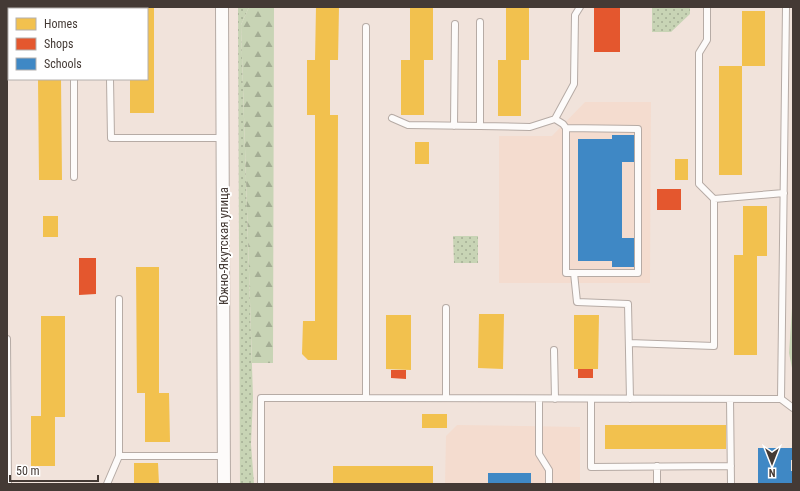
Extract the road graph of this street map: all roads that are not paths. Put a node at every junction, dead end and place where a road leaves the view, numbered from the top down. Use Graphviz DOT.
graph roads {
  1 [pos="222,7"];
  2 [pos="580,7"];
  3 [pos="707,7"];
  4 [pos="786,7"];
  5 [pos="480,22"];
  6 [pos="455,24"];
  7 [pos="366,28"];
  8 [pos="74,80"];
  9 [pos="110,80"];
  10 [pos="392,118"];
  11 [pos="555,119"];
  12 [pos="454,126"];
  13 [pos="480,126"];
  14 [pos="566,128"];
  15 [pos="223,138"];
  16 [pos="74,177"];
  17 [pos="784,193"];
  18 [pos="714,199"];
  19 [pos="574,273"];
  20 [pos="118,299"];
  21 [pos="446,308"];
  22 [pos="8,339"];
  23 [pos="629,343"];
  24 [pos="554,350"];
  25 [pos="366,398"];
  26 [pos="446,398"];
  27 [pos="540,399"];
  28 [pos="555,399"];
  29 [pos="591,399"];
  30 [pos="630,399"];
  31 [pos="730,399"];
  32 [pos="781,399"];
  33 [pos="793,408"];
  34 [pos="119,456"];
  35 [pos="224,456"];
  36 [pos="657,466"];
  37 [pos="731,466"];
  38 [pos="8,484"];
  39 [pos="107,484"];
  40 [pos="224,484"];
  41 [pos="261,484"];
  42 [pos="549,484"];
  43 [pos="657,484"];
  44 [pos="731,484"];
  1 -- 15 [label="street, Южно-Якутская улица"];
  2 -- 11 [label="lane"];
  3 -- 18 [label="lane"];
  4 -- 17 [label="lane"];
  5 -- 13 [label="lane"];
  6 -- 12 [label="lane"];
  7 -- 25 [label="lane"];
  8 -- 16 [label="lane"];
  9 -- 15 [label="lane"];
  10 -- 12 [label="lane"];
  11 -- 13 [label="lane"];
  11 -- 14 [label="lane"];
  12 -- 13 [label="lane"];
  14 -- 19 [label="lane"];
  14 -- 19 [label="lane"];
  15 -- 35 [label="street, Южно-Якутская улица"];
  17 -- 18 [label="lane"];
  17 -- 32 [label="lane"];
  18 -- 23 [label="lane"];
  19 -- 23 [label="lane"];
  20 -- 34 [label="lane"];
  21 -- 26 [label="lane"];
  22 -- 38 [label="lane"];
  23 -- 30 [label="lane"];
  24 -- 28 [label="lane"];
  25 -- 26 [label="lane"];
  25 -- 41 [label="lane"];
  26 -- 27 [label="lane"];
  27 -- 28 [label="lane"];
  27 -- 42 [label="lane"];
  28 -- 29 [label="lane"];
  29 -- 30 [label="lane"];
  29 -- 36 [label="lane"];
  30 -- 31 [label="lane"];
  31 -- 32 [label="lane"];
  31 -- 37 [label="lane"];
  32 -- 33 [label="lane"];
  34 -- 35 [label="lane"];
  34 -- 39 [label="lane"];
  35 -- 40 [label="street, Южно-Якутская улица"];
  36 -- 37 [label="lane"];
  36 -- 43 [label="lane"];
  37 -- 44 [label="lane"];
}
